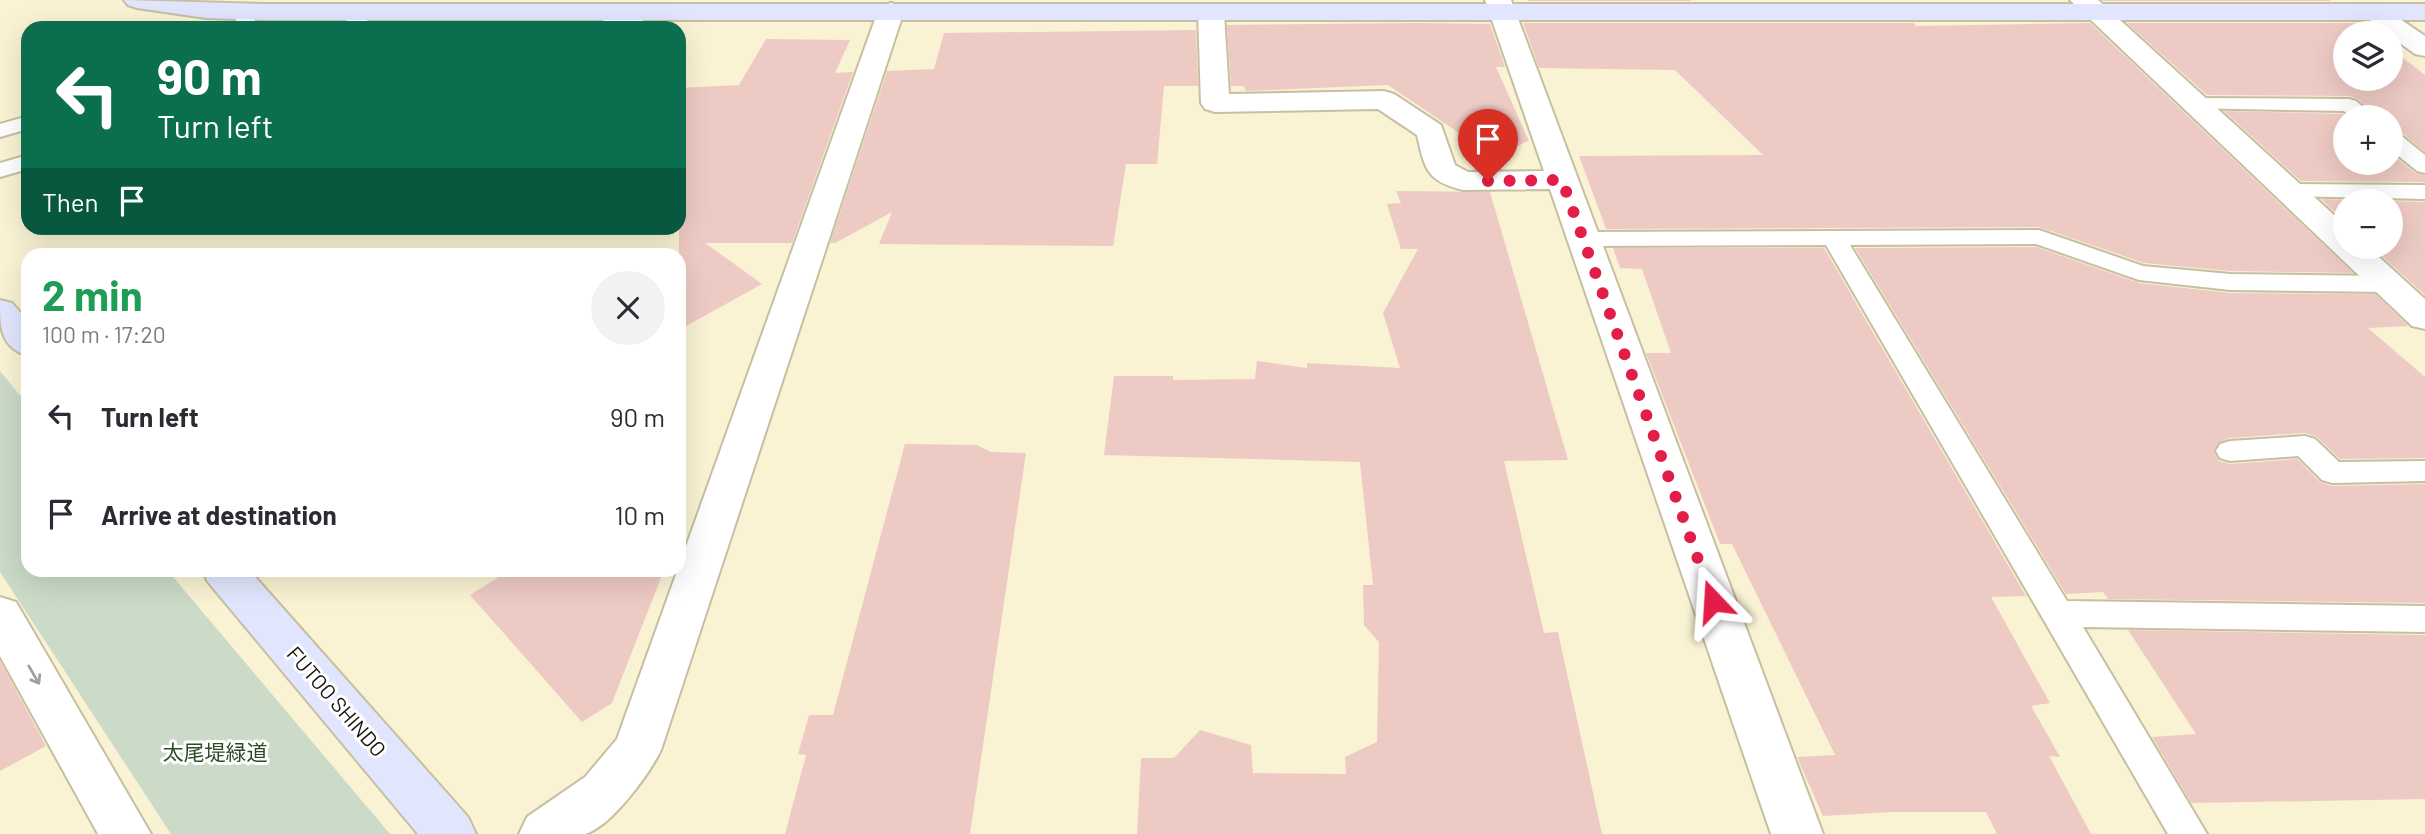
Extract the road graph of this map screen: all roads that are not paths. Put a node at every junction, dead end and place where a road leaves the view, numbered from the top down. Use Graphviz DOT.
graph roads {
  1 [pos="137,0"];
  2 [pos="1500,7"];
  3 [pos="2091,7"];
  4 [pos="904,8"];
  5 [pos="2376,8"];
  6 [pos="2425,12"];
  7 [pos="1211,13"];
  8 [pos="604,14"];
  9 [pos="245,20"];
  10 [pos="355,20"];
  11 [pos="2425,48"];
  12 [pos="2195,104"];
  13 [pos="2348,105"];
  14 [pos="21,124"];
  15 [pos="0,131"];
  16 [pos="2403,148"];
  17 [pos="21,164"];
  18 [pos="2425,166"];
  19 [pos="0,170"];
  20 [pos="1562,180"];
  21 [pos="2288,191"];
  22 [pos="2425,192"];
  23 [pos="2333,232"];
  24 [pos="1834,238"];
  25 [pos="1583,239"];
  26 [pos="2362,259"];
  27 [pos="2389,284"];
  28 [pos="0,311"];
  29 [pos="2425,318"];
  30 [pos="21,336"];
  31 [pos="2230,451"];
  32 [pos="2425,471"];
  33 [pos="229,577"];
  34 [pos="2057,614"];
  35 [pos="0,615"];
  36 [pos="2425,619"];
  37 [pos="125,834"];
  38 [pos="450,834"];
  39 [pos="545,834"];
  40 [pos="1797,834"];
  41 [pos="2188,834"];
  1 -- 9 [label="street"];
  2 -- 3 [label="street"];
  2 -- 7 [label="street"];
  2 -- 20 [label="street"];
  3 -- 5 [label="street"];
  3 -- 12 [label="street"];
  4 -- 7 [label="street"];
  4 -- 8 [label="street"];
  4 -- 39 [label="street"];
  5 -- 6 [label="street"];
  5 -- 11 [label="street"];
  7 -- 20 [label="street"];
  8 -- 10 [label="street"];
  9 -- 10 [label="street"];
  12 -- 13 [label="lane"];
  12 -- 21 [label="street"];
  14 -- 15 [label="lane"];
  16 -- 18 [label="lane"];
  17 -- 19 [label="lane"];
  20 -- 25 [label="street"];
  21 -- 22 [label="lane"];
  21 -- 23 [label="street"];
  24 -- 25 [label="lane"];
  24 -- 27 [label="lane"];
  24 -- 34 [label="lane"];
  25 -- 40 [label="street"];
  26 -- 27 [label="street"];
  27 -- 29 [label="street"];
  28 -- 30 [label="street"];
  31 -- 32 [label="lane"];
  33 -- 38 [label="street, FUTOO SHINDO"];
  34 -- 36 [label="lane"];
  34 -- 41 [label="lane"];
  35 -- 37 [label="street, one-way"];
}
